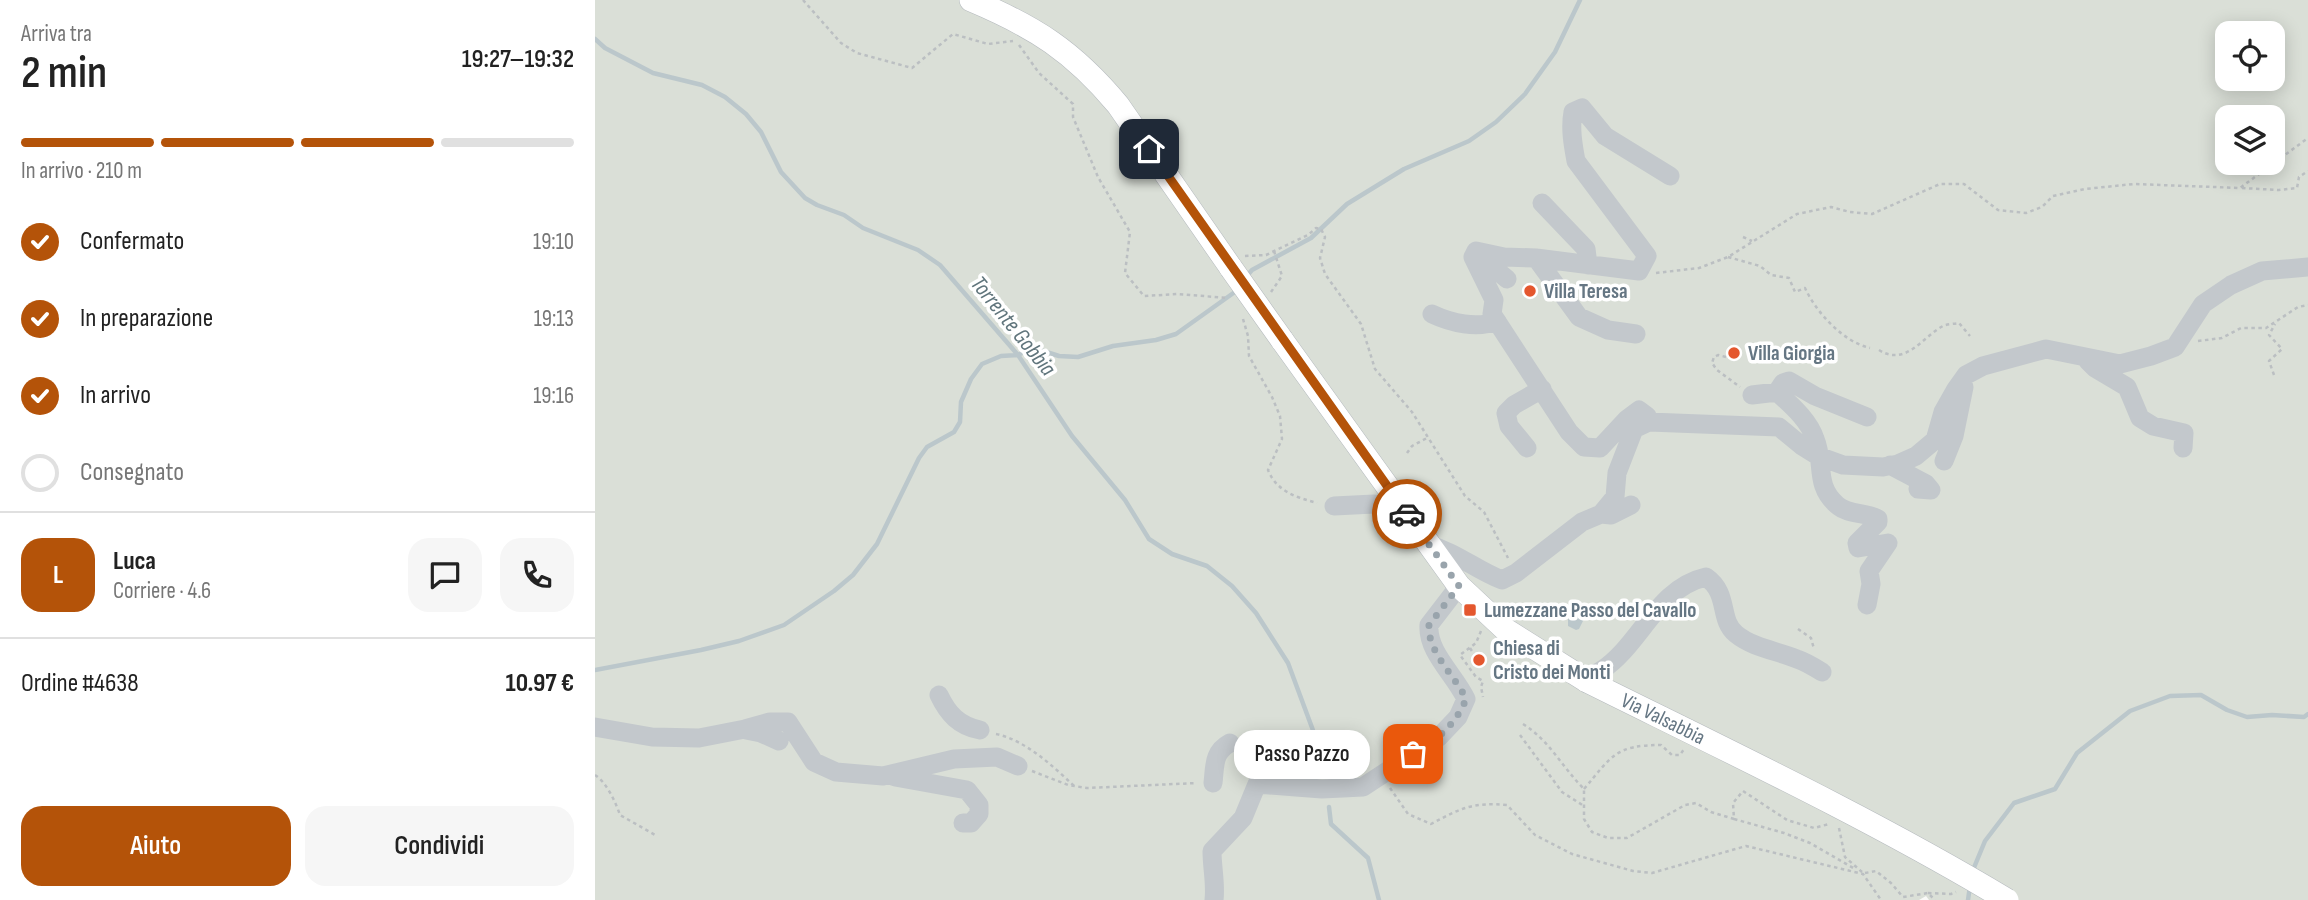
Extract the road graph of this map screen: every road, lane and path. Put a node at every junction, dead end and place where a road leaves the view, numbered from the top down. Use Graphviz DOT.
graph roads {
  1 [pos="803,0"];
  2 [pos="971,0"];
  3 [pos="2308,138"];
  4 [pos="2308,171"];
  5 [pos="1670,176"];
  6 [pos="2240,188"];
  7 [pos="1542,203"];
  8 [pos="1743,237"];
  9 [pos="1752,241"];
  10 [pos="1274,251"];
  11 [pos="1483,253"];
  12 [pos="1728,257"];
  13 [pos="1535,258"];
  14 [pos="1228,263"];
  15 [pos="1588,265"];
  16 [pos="2308,267"];
  17 [pos="1639,271"];
  18 [pos="1282,276"];
  19 [pos="1507,279"];
  20 [pos="1234,303"];
  21 [pos="2308,305"];
  22 [pos="1241,310"];
  23 [pos="1432,314"];
  24 [pos="1497,321"];
  25 [pos="2276,321"];
  26 [pos="1636,334"];
  27 [pos="1970,336"];
  28 [pos="2175,347"];
  29 [pos="1870,348"];
  30 [pos="1879,350"];
  31 [pos="2082,355"];
  32 [pos="1726,357"];
  33 [pos="2120,364"];
  34 [pos="2152,370"];
  35 [pos="1966,375"];
  36 [pos="2274,375"];
  37 [pos="1542,389"];
  38 [pos="1777,392"];
  39 [pos="1752,394"];
  40 [pos="1867,417"];
  41 [pos="1649,422"];
  42 [pos="1427,438"];
  43 [pos="1527,448"];
  44 [pos="2183,448"];
  45 [pos="1407,453"];
  46 [pos="1818,456"];
  47 [pos="1944,461"];
  48 [pos="1890,465"];
  49 [pos="1918,489"];
  50 [pos="1374,504"];
  51 [pos="1334,506"];
  52 [pos="1632,506"];
  53 [pos="1601,514"];
  54 [pos="1429,545"];
  55 [pos="1516,573"];
  56 [pos="1459,586"];
  57 [pos="1867,605"];
  58 [pos="1481,632"];
  59 [pos="1469,648"];
  60 [pos="1475,656"];
  61 [pos="1822,672"];
  62 [pos="1585,679"];
  63 [pos="1482,687"];
  64 [pos="939,695"];
  65 [pos="1523,724"];
  66 [pos="595,727"];
  67 [pos="745,729"];
  68 [pos="980,730"];
  69 [pos="1520,735"];
  70 [pos="779,741"];
  71 [pos="1690,741"];
  72 [pos="1230,743"];
  73 [pos="1018,766"];
  74 [pos="595,775"];
  75 [pos="1381,775"];
  76 [pos="883,776"];
  77 [pos="1069,782"];
  78 [pos="1213,783"];
  79 [pos="1074,786"];
  80 [pos="1749,786"];
  81 [pos="1584,789"];
  82 [pos="1743,791"];
  83 [pos="1584,806"];
  84 [pos="1734,819"];
  85 [pos="963,823"];
  86 [pos="657,836"];
  87 [pos="1863,874"];
  88 [pos="1961,889"];
  89 [pos="1928,894"];
  90 [pos="1902,899"];
  91 [pos="1214,900"];
  92 [pos="1881,900"];
  93 [pos="1935,900"];
  94 [pos="2007,900"];
  1 -- 20 [label="path"];
  2 -- 14 [label="main road, Via Valsabbia"];
  3 -- 6 [label="path"];
  4 -- 6 [label="path"];
  5 -- 17 [label="street"];
  6 -- 9 [label="path"];
  7 -- 15 [label="street"];
  8 -- 9 [label="path"];
  9 -- 12 [label="path"];
  10 -- 14 [label="path"];
  10 -- 18 [label="path"];
  10 -- 42 [label="path"];
  11 -- 13 [label="street"];
  11 -- 19 [label="street"];
  11 -- 24 [label="street"];
  12 -- 17 [label="path"];
  12 -- 29 [label="path"];
  13 -- 15 [label="street"];
  13 -- 26 [label="street"];
  14 -- 54 [label="main road, Via Valsabbia, bridge"];
  15 -- 17 [label="street"];
  16 -- 28 [label="street"];
  21 -- 25 [label="path"];
  22 -- 51 [label="path"];
  23 -- 24 [label="street"];
  24 -- 37 [label="street"];
  25 -- 28 [label="path"];
  25 -- 36 [label="path"];
  27 -- 30 [label="path"];
  28 -- 33 [label="street"];
  31 -- 33 [label="street"];
  31 -- 35 [label="street"];
  31 -- 44 [label="street"];
  32 -- 39 [label="path"];
  33 -- 34 [label="street"];
  35 -- 47 [label="street"];
  35 -- 48 [label="street"];
  37 -- 41 [label="street"];
  37 -- 43 [label="street"];
  38 -- 39 [label="street"];
  38 -- 40 [label="street"];
  38 -- 46 [label="street"];
  41 -- 46 [label="street"];
  41 -- 53 [label="street"];
  42 -- 45 [label="path"];
  42 -- 55 [label="path"];
  46 -- 48 [label="street"];
  46 -- 57 [label="street"];
  48 -- 49 [label="street"];
  50 -- 51 [label="street"];
  52 -- 53 [label="street"];
  53 -- 55 [label="street"];
  54 -- 55 [label="street"];
  54 -- 56 [label="main road, Via Valsabbia"];
  56 -- 62 [label="main road, Via Valsabbia"];
  56 -- 75 [label="street"];
  58 -- 59 [label="path"];
  59 -- 60 [label="path"];
  59 -- 63 [label="path"];
  61 -- 62 [label="street"];
  62 -- 94 [label="main road, Via Valsabbia, bridge"];
  64 -- 68 [label="street"];
  65 -- 81 [label="path"];
  66 -- 67 [label="street"];
  67 -- 70 [label="street"];
  67 -- 76 [label="street"];
  69 -- 83 [label="path"];
  71 -- 81 [label="path"];
  72 -- 78 [label="street"];
  73 -- 76 [label="street"];
  73 -- 79 [label="path"];
  74 -- 86 [label="path"];
  75 -- 87 [label="path"];
  75 -- 91 [label="street"];
  76 -- 85 [label="street"];
  77 -- 79 [label="path"];
  78 -- 79 [label="path"];
  80 -- 82 [label="path"];
  81 -- 83 [label="path"];
  82 -- 84 [label="path"];
  82 -- 87 [label="path"];
  83 -- 84 [label="path"];
  84 -- 87 [label="path"];
  87 -- 90 [label="path"];
  87 -- 92 [label="path"];
  88 -- 89 [label="path"];
  89 -- 90 [label="path"];
  89 -- 93 [label="path"];
}
